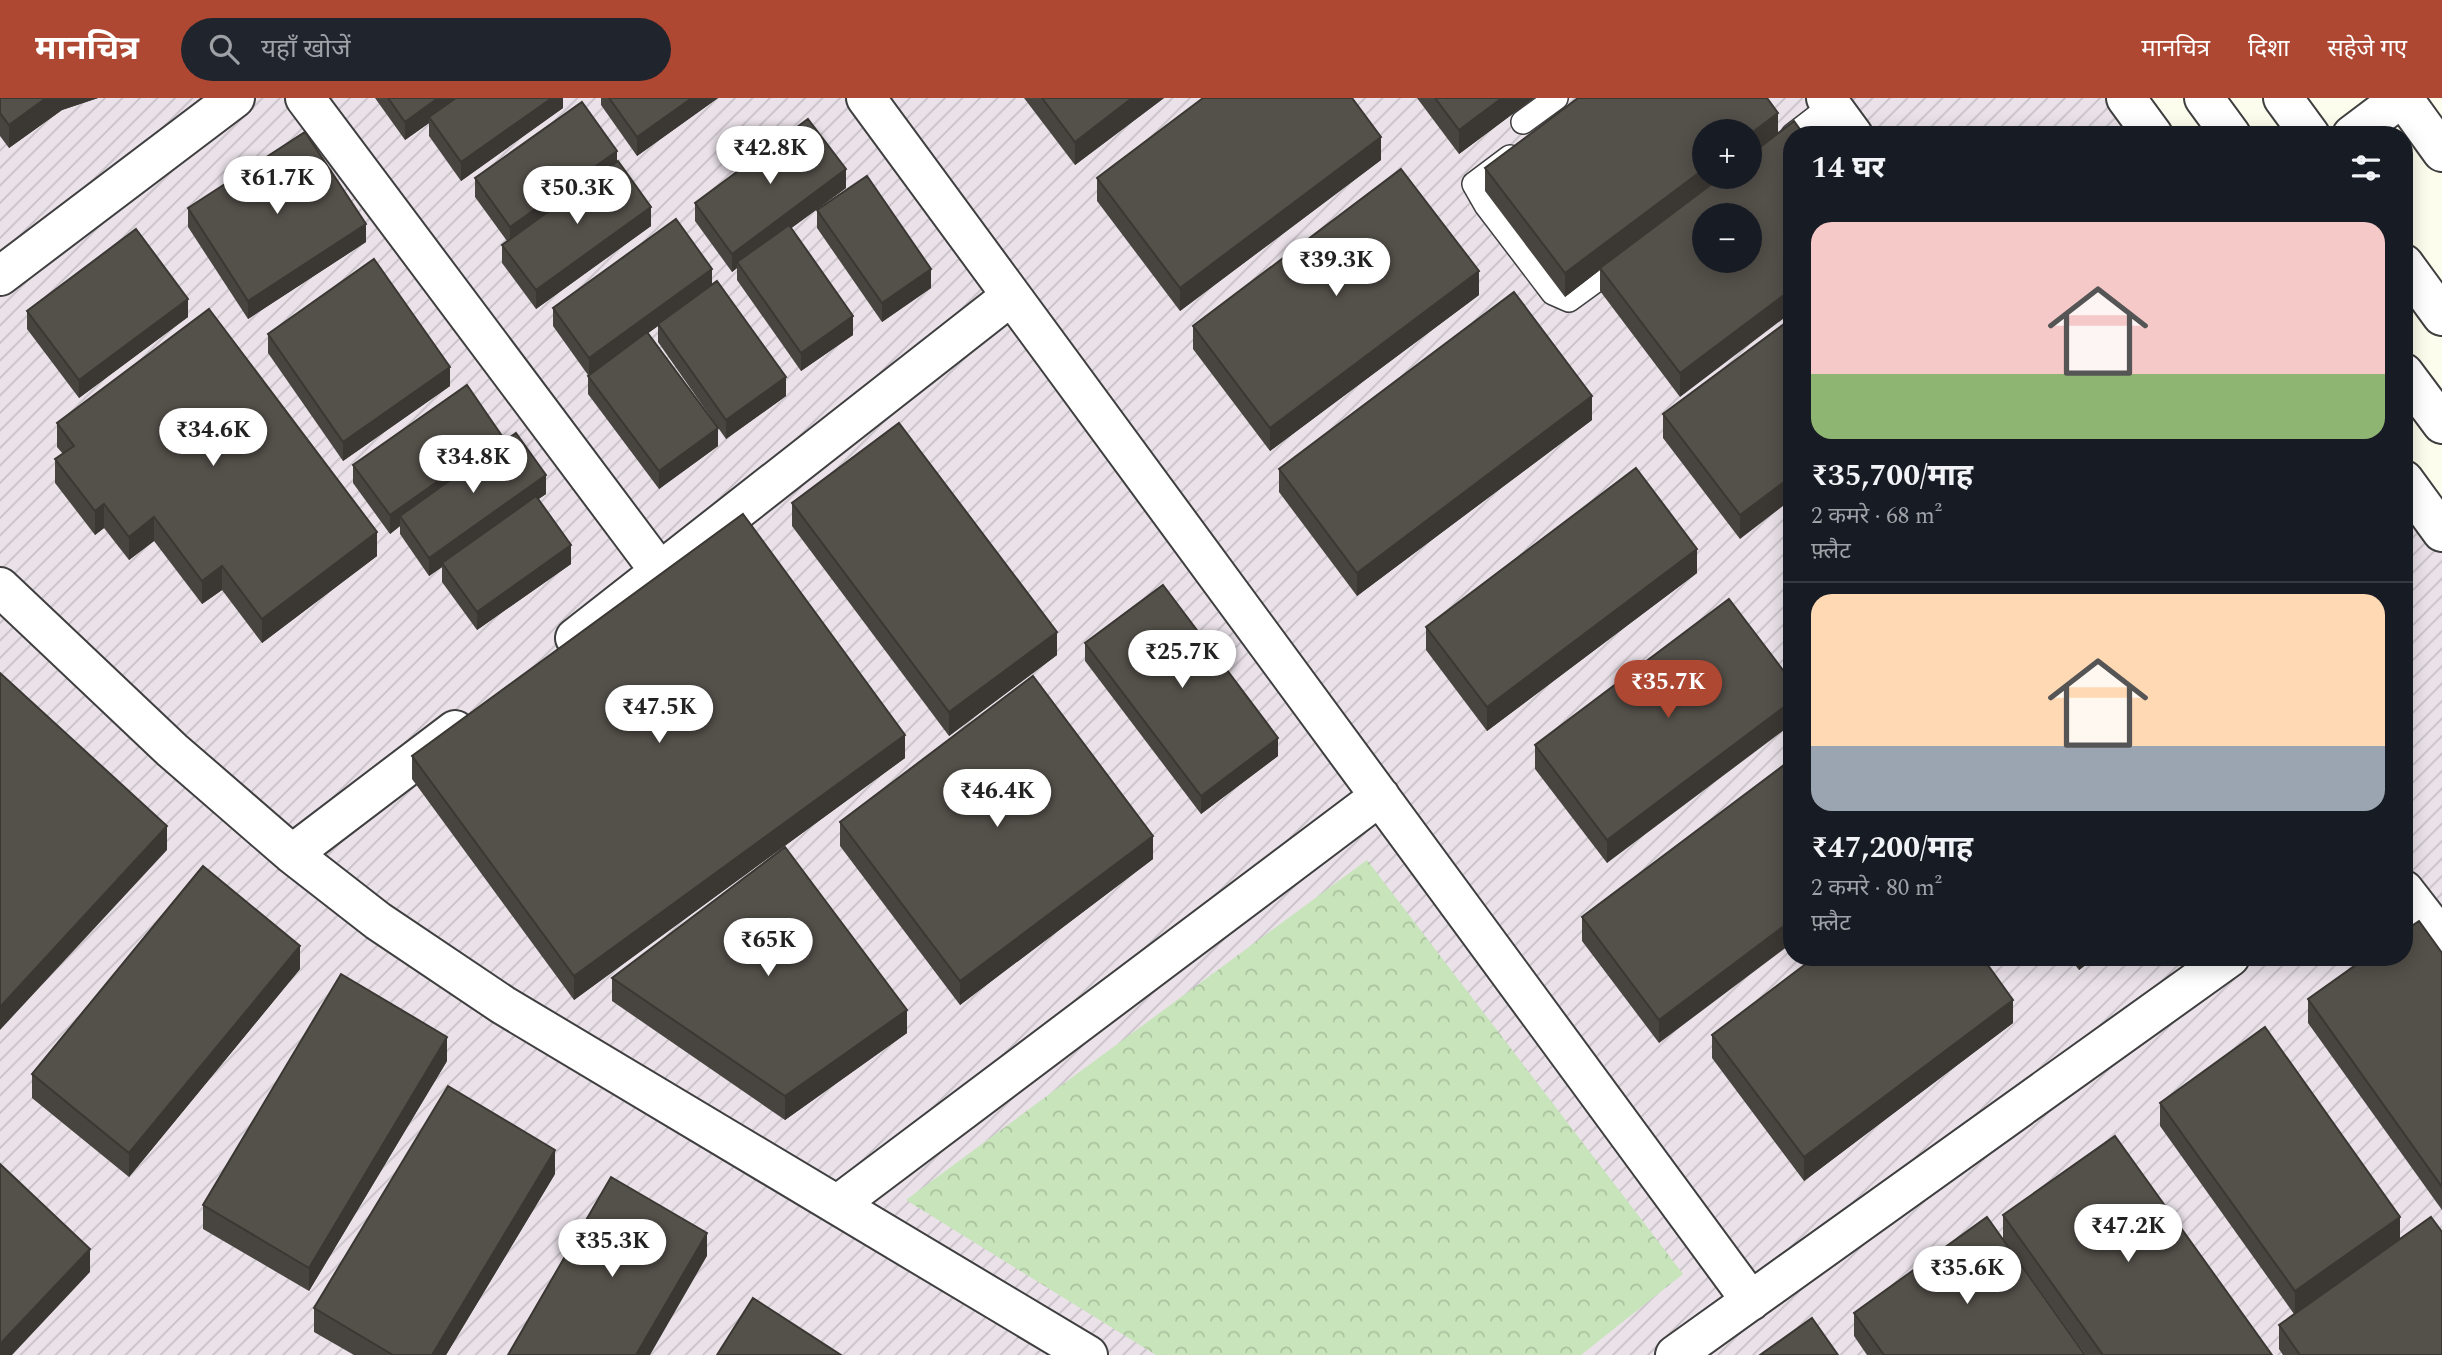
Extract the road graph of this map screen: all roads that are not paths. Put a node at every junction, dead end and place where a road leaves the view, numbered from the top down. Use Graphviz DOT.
graph roads {
  1 [pos="235,98"];
  2 [pos="305,98"];
  3 [pos="866,98"];
  4 [pos="1556,98"];
  5 [pos="2126,98"];
  6 [pos="2204,98"];
  7 [pos="2283,98"];
  8 [pos="2402,98"];
  9 [pos="1578,106"];
  10 [pos="1837,113"];
  11 [pos="1523,122"];
  12 [pos="1810,126"];
  13 [pos="2146,126"];
  14 [pos="2224,126"];
  15 [pos="2303,126"];
  16 [pos="2364,126"];
  17 [pos="1783,142"];
  18 [pos="1771,151"];
  19 [pos="2442,152"];
  20 [pos="1637,251"];
  21 [pos="0,276"];
  22 [pos="2413,276"];
  23 [pos="1011,296"];
  24 [pos="2442,316"];
  25 [pos="2413,385"];
  26 [pos="2442,424"];
  27 [pos="2413,492"];
  28 [pos="2442,532"];
  29 [pos="661,573"];
  30 [pos="0,587"];
  31 [pos="552,656"];
  32 [pos="487,705"];
  33 [pos="1380,796"];
  34 [pos="292,854"];
  35 [pos="2413,902"];
  36 [pos="2442,939"];
  37 [pos="2217,966"];
  38 [pos="837,1205"];
  39 [pos="1751,1301"];
  40 [pos="1088,1355"];
  41 [pos="1675,1355"];
  1 -- 21 [label="street"];
  2 -- 29 [label="street"];
  3 -- 23 [label="street"];
  4 -- 11 [label="lane"];
  5 -- 13 [label="street"];
  6 -- 14 [label="street"];
  7 -- 15 [label="street"];
  8 -- 16 [label="street"];
  8 -- 19 [label="street"];
  9 -- 20 [label="lane"];
  10 -- 12 [label="lane"];
  17 -- 18 [label="lane"];
  22 -- 24 [label="street"];
  23 -- 29 [label="street"];
  23 -- 33 [label="street"];
  25 -- 26 [label="street"];
  27 -- 28 [label="street"];
  29 -- 31 [label="street"];
  30 -- 34 [label="street"];
  32 -- 34 [label="street"];
  33 -- 38 [label="street"];
  33 -- 39 [label="street"];
  34 -- 38 [label="street"];
  35 -- 36 [label="street"];
  37 -- 39 [label="street"];
  38 -- 40 [label="street"];
  39 -- 41 [label="street"];
}
